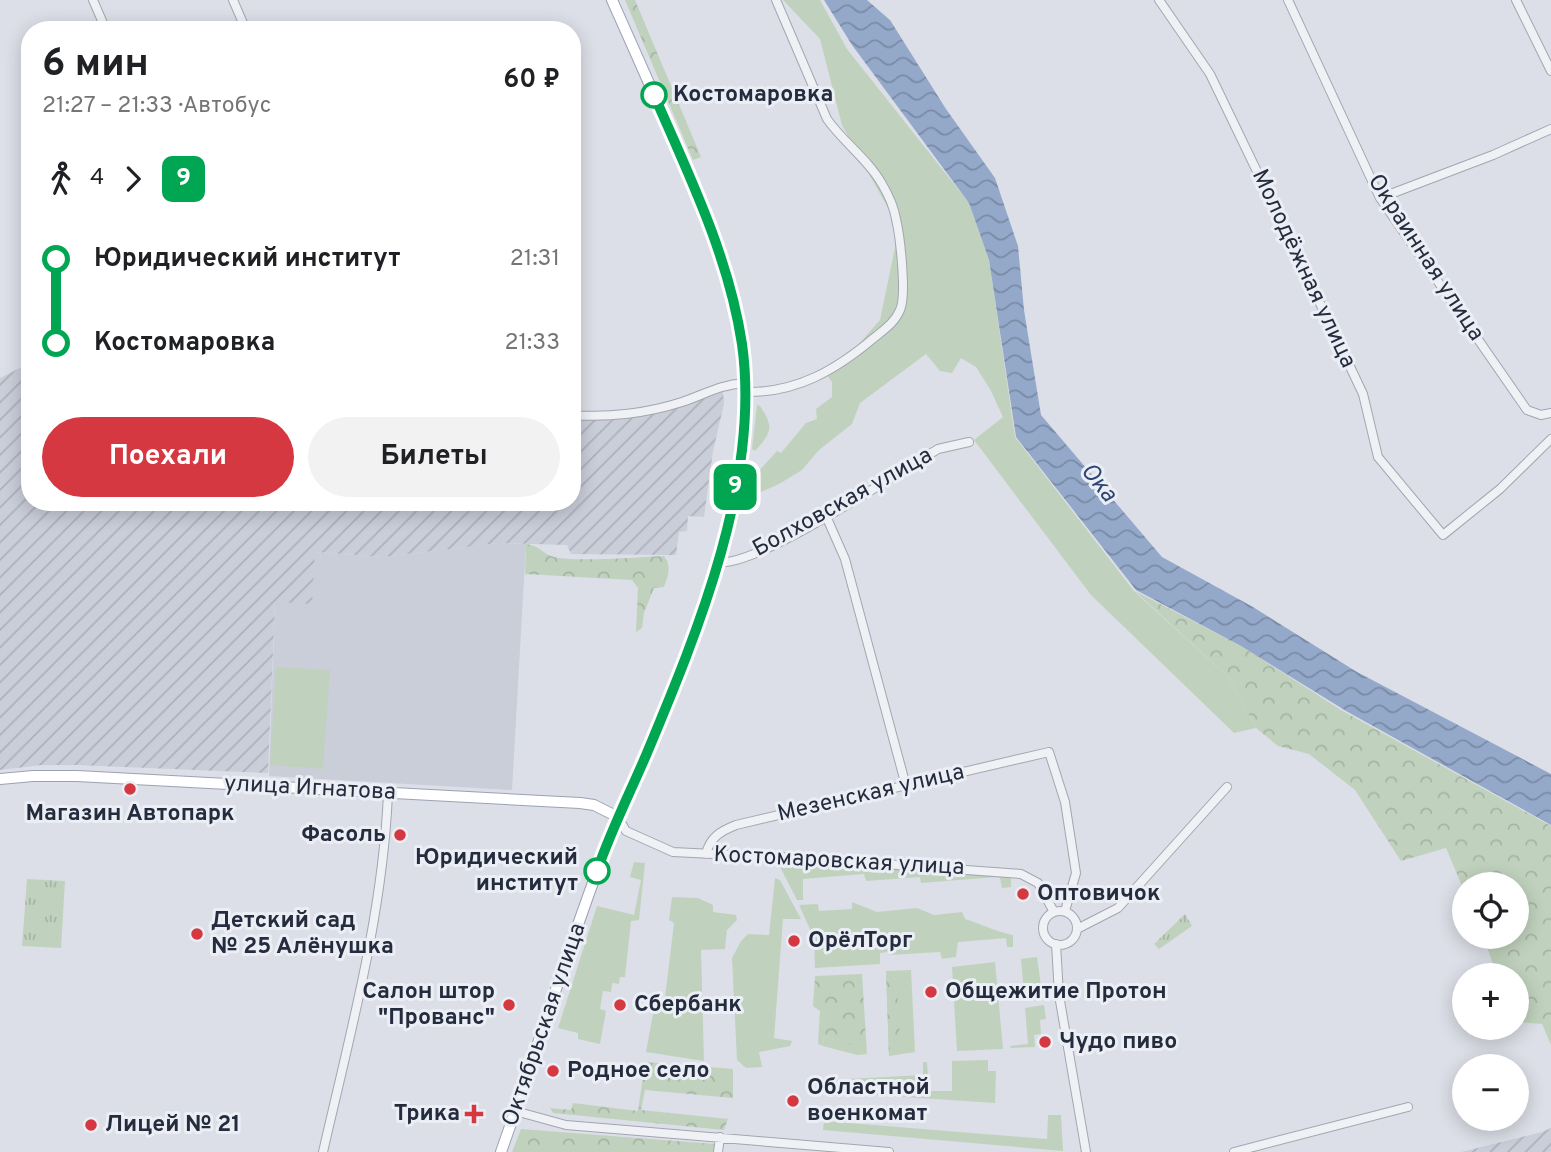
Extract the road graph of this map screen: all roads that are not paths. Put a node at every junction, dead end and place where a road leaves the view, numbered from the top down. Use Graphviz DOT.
graph roads {
  1 [pos="93,0"];
  2 [pos="233,0"];
  3 [pos="612,0"];
  4 [pos="776,0"];
  5 [pos="1159,0"];
  6 [pos="1288,0"];
  7 [pos="1516,0"];
  8 [pos="102,21"];
  9 [pos="242,21"];
  10 [pos="1551,71"];
  11 [pos="1551,129"];
  12 [pos="1380,198"];
  13 [pos="745,388"];
  14 [pos="1551,413"];
  15 [pos="581,415"];
  16 [pos="1551,439"];
  17 [pos="969,442"];
  18 [pos="826,516"];
  19 [pos="718,562"];
  20 [pos="0,779"];
  21 [pos="906,786"];
  22 [pos="1227,787"];
  23 [pos="388,793"];
  24 [pos="618,817"];
  25 [pos="706,854"];
  26 [pos="1065,911"];
  27 [pos="1054,912"];
  28 [pos="1077,929"];
  29 [pos="1056,944"];
  30 [pos="1408,1107"];
  31 [pos="515,1111"];
  32 [pos="720,1137"];
  33 [pos="808,1148"];
  34 [pos="323,1152"];
  35 [pos="500,1152"];
  36 [pos="719,1152"];
  37 [pos="889,1152"];
  38 [pos="1086,1152"];
  39 [pos="1234,1152"];
  1 -- 8 [label="street"];
  2 -- 9 [label="street"];
  3 -- 13 [label="main road, Октябрьская улица"];
  4 -- 13 [label="street"];
  5 -- 16 [label="street, Молодёжная улица"];
  6 -- 12 [label="street, Окраинная улица"];
  7 -- 10 [label="street"];
  11 -- 12 [label="street"];
  12 -- 14 [label="street, Окраинная улица"];
  13 -- 15 [label="street"];
  13 -- 19 [label="main road, Октябрьская улица"];
  17 -- 18 [label="street, Болховская улица"];
  18 -- 19 [label="street, Болховская улица"];
  18 -- 21 [label="street"];
  19 -- 24 [label="main road, Октябрьская улица"];
  20 -- 23 [label="main road, улица Игнатова"];
  21 -- 25 [label="street, Мезенская улица"];
  21 -- 26 [label="street, Мезенская улица"];
  22 -- 28 [label="street"];
  23 -- 24 [label="main road, улица Игнатова"];
  23 -- 34 [label="street"];
  24 -- 25 [label="street, Костомаровская улица"];
  24 -- 31 [label="main road, Октябрьская улица"];
  25 -- 27 [label="street, Костомаровская улица"];
  26 -- 27 [label="street"];
  26 -- 28 [label="street"];
  27 -- 29 [label="street"];
  28 -- 29 [label="street"];
  29 -- 38 [label="street"];
  30 -- 39 [label="street"];
  31 -- 32 [label="street"];
  31 -- 35 [label="main road, Октябрьская улица"];
  32 -- 33 [label="street"];
  32 -- 36 [label="street"];
  33 -- 37 [label="street"];
}
